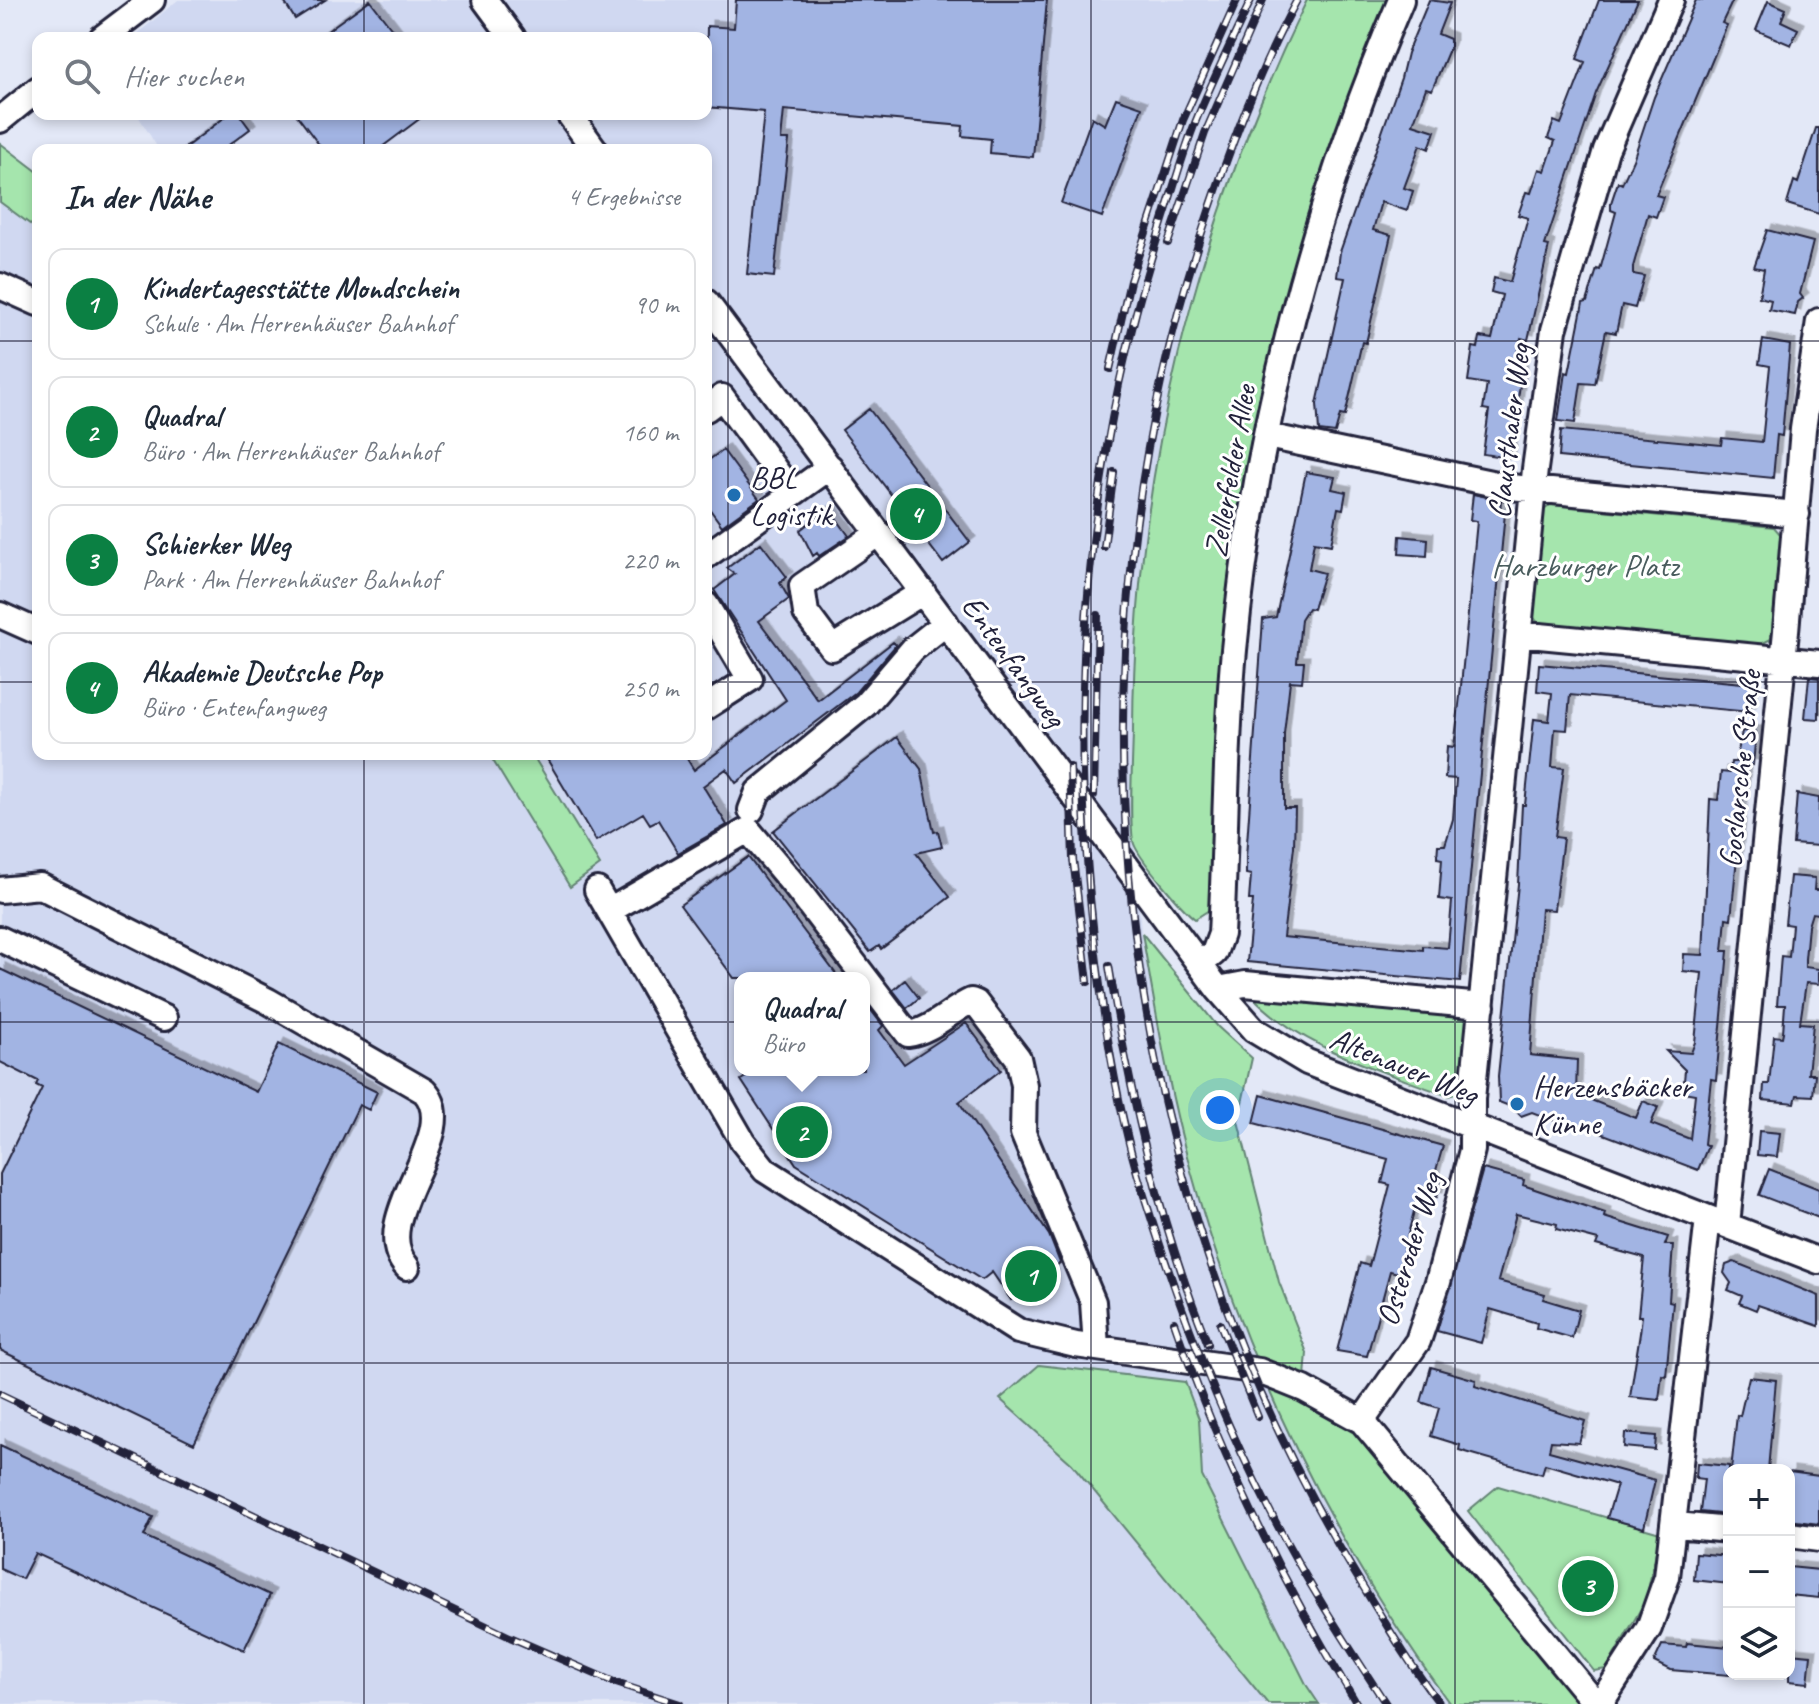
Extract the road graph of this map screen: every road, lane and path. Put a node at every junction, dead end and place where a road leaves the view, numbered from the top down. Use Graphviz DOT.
graph roads {
  1 [pos="152,0"];
  2 [pos="485,0"];
  3 [pos="1401,0"];
  4 [pos="1671,0"];
  5 [pos="110,32"];
  6 [pos="509,32"];
  7 [pos="32,94"];
  8 [pos="0,120"];
  9 [pos="573,120"];
  10 [pos="591,144"];
  11 [pos="0,286"];
  12 [pos="32,300"];
  13 [pos="712,310"];
  14 [pos="1819,321"];
  15 [pos="712,404"];
  16 [pos="1267,436"];
  17 [pos="830,467"];
  18 [pos="1533,490"];
  19 [pos="792,493"];
  20 [pos="1797,514"];
  21 [pos="879,533"];
  22 [pos="712,552"];
  23 [pos="923,592"];
  24 [pos="0,615"];
  25 [pos="712,615"];
  26 [pos="946,623"];
  27 [pos="32,629"];
  28 [pos="1519,634"];
  29 [pos="1783,660"];
  30 [pos="1819,663"];
  31 [pos="712,703"];
  32 [pos="751,810"];
  33 [pos="0,890"];
  34 [pos="0,939"];
  35 [pos="1200,964"];
  36 [pos="861,972"];
  37 [pos="870,984"];
  38 [pos="1218,989"];
  39 [pos="1482,1006"];
  40 [pos="164,1018"];
  41 [pos="1280,1049"];
  42 [pos="1472,1128"];
  43 [pos="1718,1222"];
  44 [pos="1819,1261"];
  45 [pos="407,1267"];
  46 [pos="1096,1347"];
  47 [pos="1362,1421"];
  48 [pos="1676,1525"];
  49 [pos="1723,1529"];
  50 [pos="1795,1536"];
  51 [pos="1819,1539"];
  52 [pos="1598,1704"];
  1 -- 5 [label="street"];
  2 -- 6 [label="street"];
  3 -- 16 [label="street, Zellerfelder Allee"];
  4 -- 18 [label="street, Clausthaler Weg"];
  7 -- 8 [label="street"];
  9 -- 10 [label="street"];
  11 -- 12 [label="street"];
  13 -- 17 [label="street, Entenfangweg"];
  14 -- 20 [label="street, Goslarsche Straße"];
  15 -- 19 [label="street"];
  16 -- 18 [label="street"];
  16 -- 35 [label="street, Zellerfelder Allee"];
  17 -- 19 [label="street"];
  17 -- 21 [label="street, Entenfangweg"];
  18 -- 20 [label="street"];
  18 -- 28 [label="street, Clausthaler Weg"];
  19 -- 22 [label="street"];
  20 -- 29 [label="street, Goslarsche Straße"];
  21 -- 23 [label="street, Entenfangweg"];
  21 -- 23 [label="street"];
  23 -- 26 [label="street, Entenfangweg"];
  24 -- 27 [label="street"];
  25 -- 31 [label="street"];
  26 -- 32 [label="street"];
  26 -- 35 [label="street, Entenfangweg"];
  28 -- 29 [label="street"];
  28 -- 39 [label="street, Clausthaler Weg"];
  29 -- 30 [label="street"];
  29 -- 43 [label="street, Goslarsche Straße"];
  33 -- 45 [label="street"];
  34 -- 40 [label="street"];
  35 -- 38 [label="street, Entenfangweg"];
  36 -- 46 [label="street"];
  37 -- 46 [label="street"];
  38 -- 39 [label="street"];
  38 -- 41 [label="street, Entenfangweg"];
  39 -- 42 [label="street, Clausthaler Weg"];
  41 -- 42 [label="street, Altenauer Weg"];
  42 -- 43 [label="street, Altenauer Weg"];
  42 -- 47 [label="street, Osteroder Weg"];
  43 -- 44 [label="street, Altenauer Weg"];
  43 -- 48 [label="street, Goslarsche Straße"];
  46 -- 47 [label="street"];
  47 -- 52 [label="street"];
  48 -- 49 [label="street"];
  48 -- 52 [label="street, Goslarsche Straße"];
  50 -- 51 [label="street"];
}
